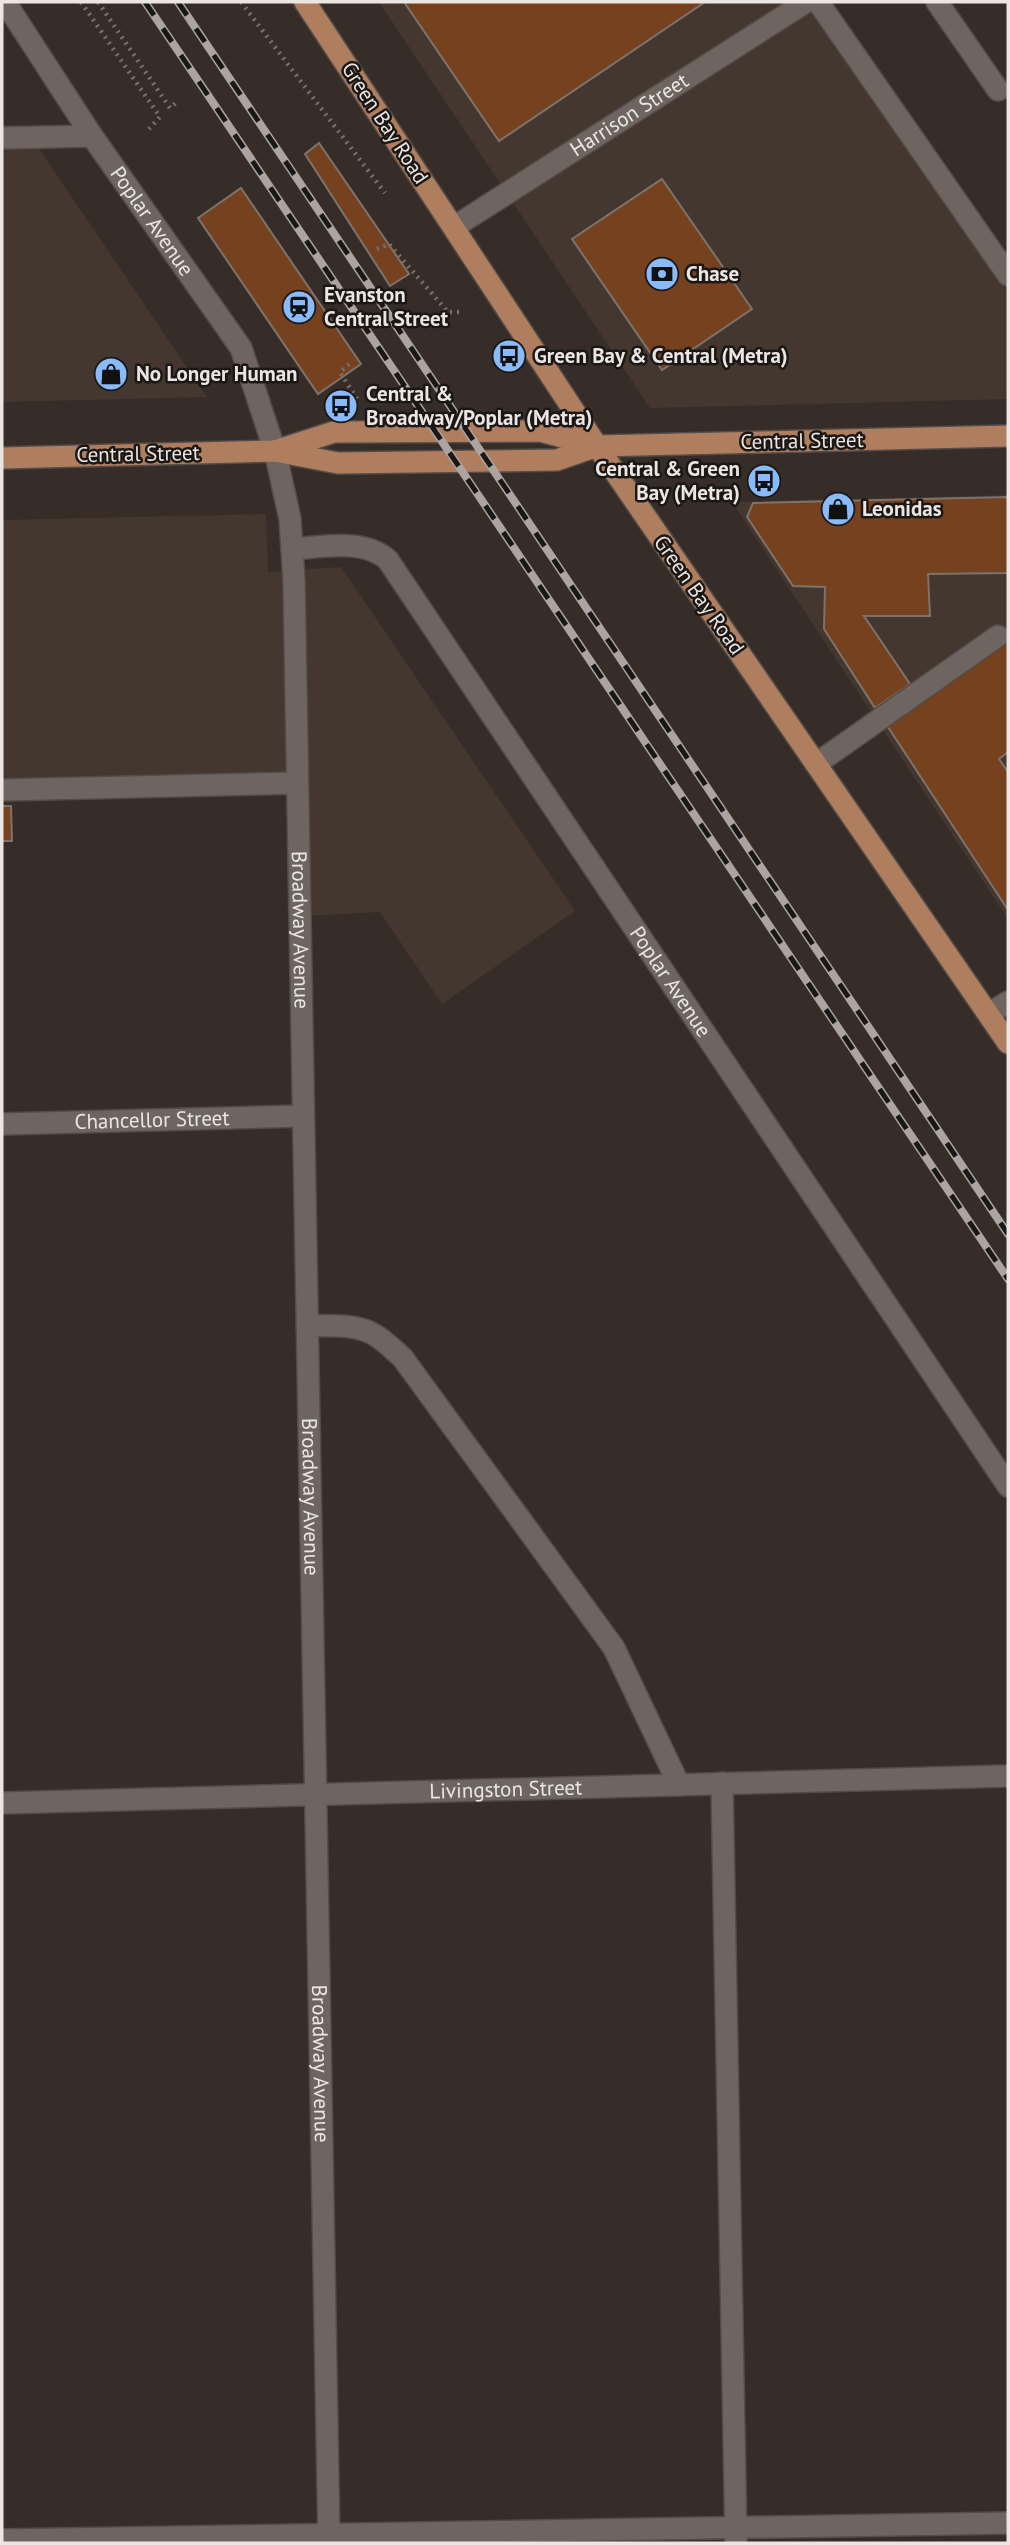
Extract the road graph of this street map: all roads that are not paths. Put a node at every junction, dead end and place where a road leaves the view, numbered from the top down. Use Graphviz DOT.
graph roads {
  1 [pos="5,2"];
  2 [pos="305,2"];
  3 [pos="806,2"];
  4 [pos="818,2"];
  5 [pos="937,2"];
  6 [pos="998,90"];
  7 [pos="92,136"];
  8 [pos="2,138"];
  9 [pos="454,228"];
  10 [pos="1008,275"];
  11 [pos="1008,436"];
  12 [pos="597,446"];
  13 [pos="275,451"];
  14 [pos="2,458"];
  15 [pos="292,549"];
  16 [pos="998,636"];
  17 [pos="816,764"];
  18 [pos="297,783"];
  19 [pos="2,790"];
  20 [pos="1008,1002"];
  21 [pos="989,1014"];
  22 [pos="1008,1043"];
  23 [pos="303,1116"];
  24 [pos="2,1124"];
  25 [pos="307,1326"];
  26 [pos="1008,1486"];
  27 [pos="1008,1776"];
  28 [pos="722,1783"];
  29 [pos="679,1785"];
  30 [pos="316,1794"];
  31 [pos="2,1803"];
  32 [pos="1008,2523"];
  33 [pos="736,2535"];
  34 [pos="2,2540"];
  35 [pos="329,2540"];
  1 -- 7 [label="street, Poplar Avenue"];
  2 -- 9 [label="main road, Green Bay Road"];
  3 -- 9 [label="street, Harrison Street"];
  4 -- 10 [label="street"];
  5 -- 6 [label="street"];
  7 -- 8 [label="street"];
  7 -- 13 [label="street, Poplar Avenue"];
  9 -- 12 [label="main road, Green Bay Road"];
  11 -- 12 [label="main road, Central Street"];
  12 -- 13 [label="main road, Central Street"];
  12 -- 13 [label="main road, Central Street"];
  12 -- 17 [label="main road, Green Bay Road"];
  13 -- 14 [label="main road, Central Street"];
  13 -- 15 [label="street, Broadway Avenue"];
  15 -- 18 [label="street, Broadway Avenue"];
  15 -- 26 [label="street, Poplar Avenue"];
  16 -- 17 [label="street"];
  17 -- 21 [label="main road, Green Bay Road"];
  18 -- 19 [label="street"];
  18 -- 23 [label="street, Broadway Avenue"];
  20 -- 21 [label="street"];
  21 -- 22 [label="main road, Green Bay Road"];
  23 -- 24 [label="street, Chancellor Street"];
  23 -- 25 [label="street, Broadway Avenue"];
  25 -- 29 [label="street"];
  25 -- 30 [label="street, Broadway Avenue"];
  27 -- 28 [label="street, Livingston Street"];
  28 -- 29 [label="street, Livingston Street"];
  28 -- 33 [label="street"];
  29 -- 30 [label="street, Livingston Street"];
  30 -- 31 [label="street, Livingston Street"];
  30 -- 35 [label="street, Broadway Avenue"];
  32 -- 33 [label="street"];
  33 -- 35 [label="street"];
  34 -- 35 [label="street"];
}
